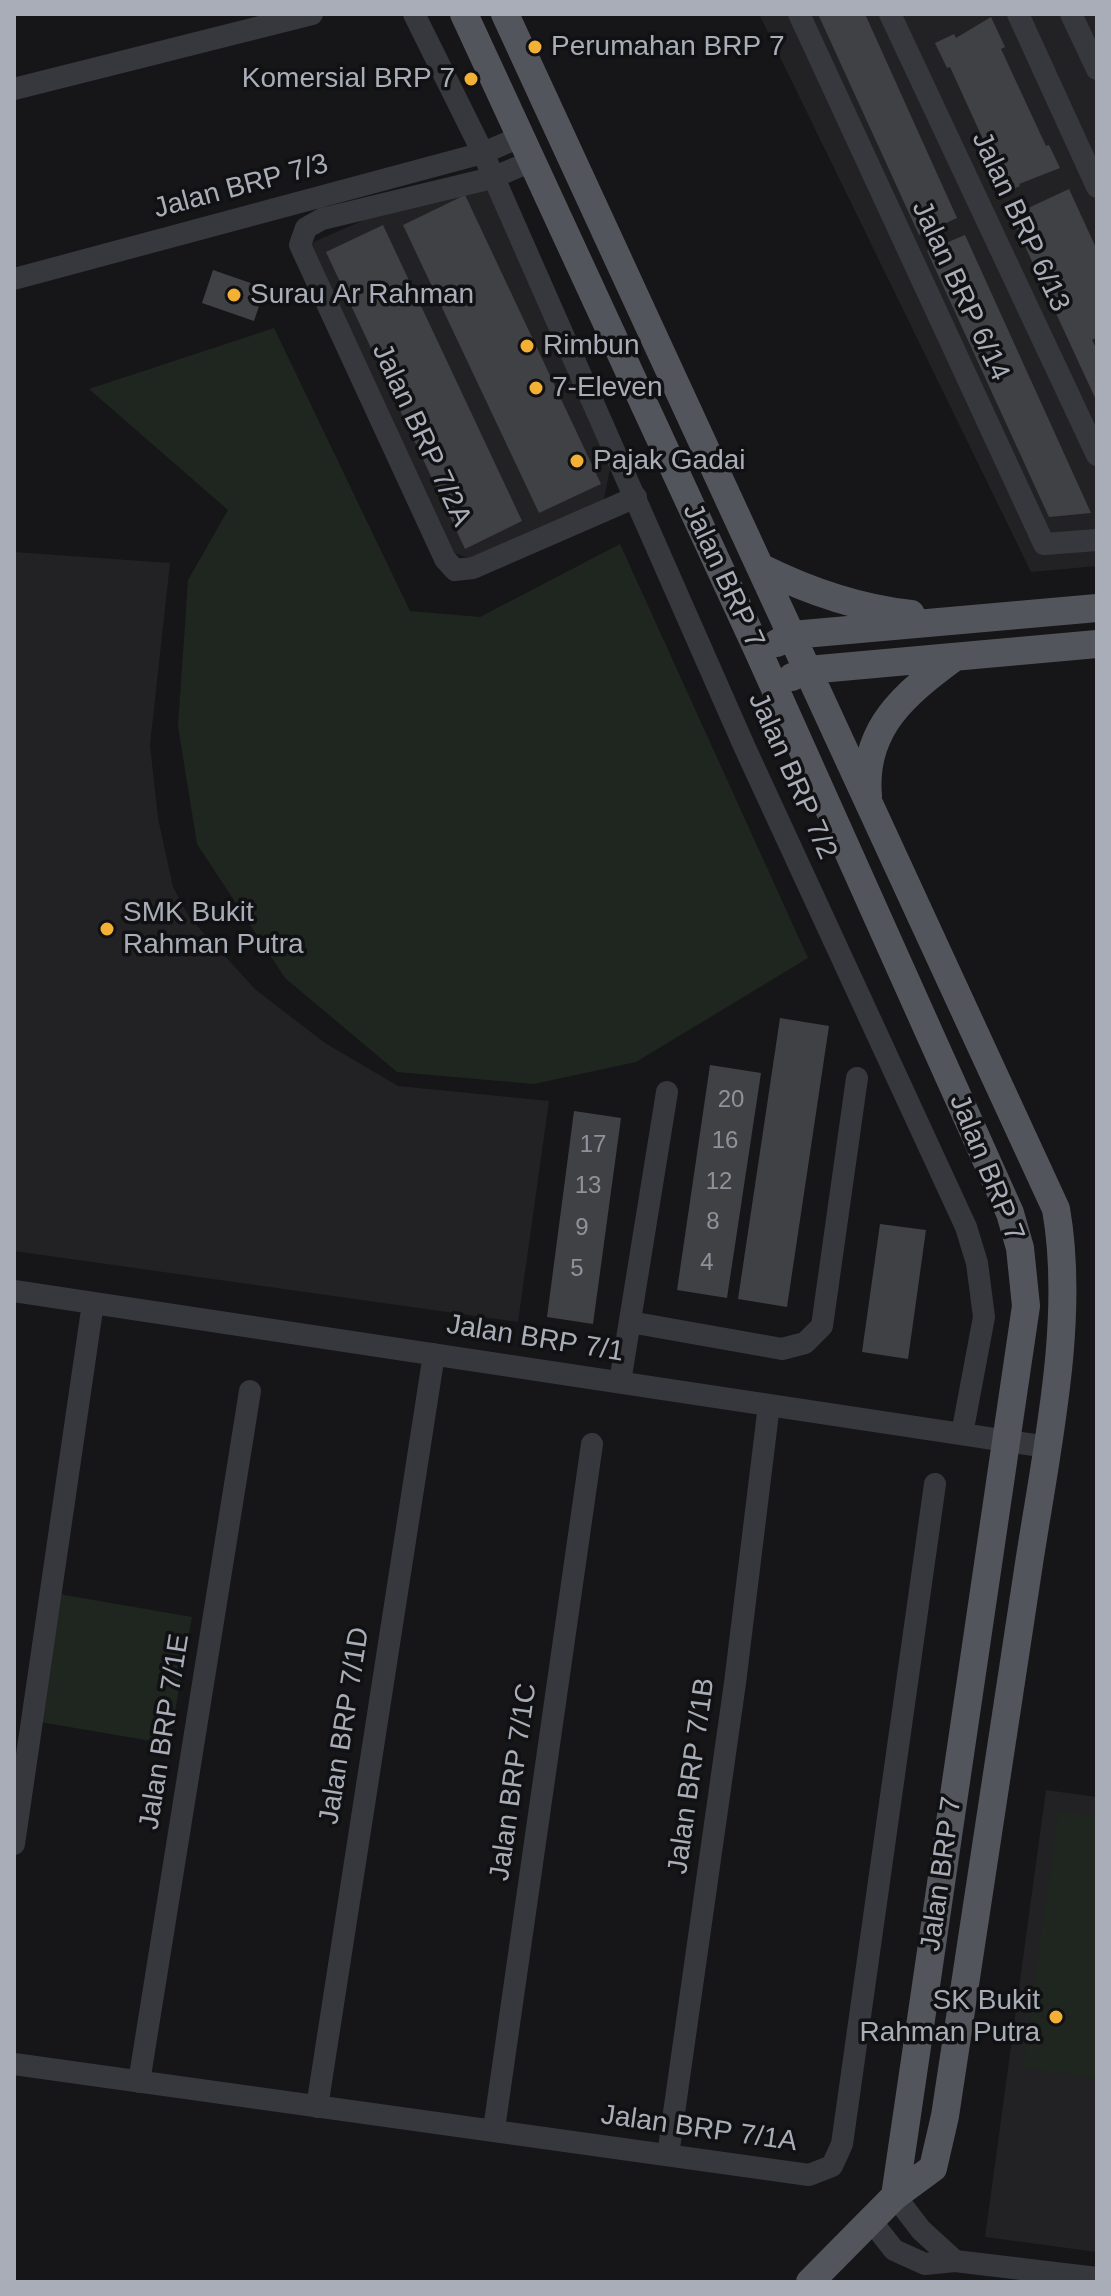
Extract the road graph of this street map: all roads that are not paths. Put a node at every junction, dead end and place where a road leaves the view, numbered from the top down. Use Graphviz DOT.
graph roads {
  1 [pos="312,14"];
  2 [pos="414,14"];
  3 [pos="464,14"];
  4 [pos="505,14"];
  5 [pos="799,14"];
  6 [pos="890,14"];
  7 [pos="1018,14"];
  8 [pos="1071,14"];
  9 [pos="1097,69"];
  10 [pos="14,89"];
  11 [pos="526,149"];
  12 [pos="483,153"];
  13 [pos="492,178"];
  14 [pos="1097,187"];
  15 [pos="14,279"];
  16 [pos="1097,455"];
  17 [pos="636,497"];
  18 [pos="1097,540"];
  19 [pos="760,567"];
  20 [pos="1097,608"];
  21 [pos="965,619"];
  22 [pos="792,635"];
  23 [pos="1097,644"];
  24 [pos="759,653"];
  25 [pos="956,657"];
  26 [pos="808,670"];
  27 [pos="773,686"];
  28 [pos="868,801"];
  29 [pos="857,1078"];
  30 [pos="667,1092"];
  31 [pos="14,1291"];
  32 [pos="93,1303"];
  33 [pos="630,1322"];
  34 [pos="434,1354"];
  35 [pos="620,1382"];
  36 [pos="250,1391"];
  37 [pos="769,1405"];
  38 [pos="962,1434"];
  39 [pos="1005,1440"];
  40 [pos="592,1444"];
  41 [pos="1047,1447"];
  42 [pos="935,1484"];
  43 [pos="14,1844"];
  44 [pos="14,2064"];
  45 [pos="139,2082"];
  46 [pos="317,2107"];
  47 [pos="494,2129"];
  48 [pos="668,2155"];
  49 [pos="895,2196"];
  50 [pos="872,2222"];
  51 [pos="955,2261"];
  52 [pos="1097,2278"];
  53 [pos="810,2282"];
  1 -- 10 [label="street"];
  2 -- 12 [label="street, Jalan BRP 7/2"];
  3 -- 11 [label="main road, Jalan BRP 7"];
  4 -- 19 [label="main road, Jalan BRP 7"];
  5 -- 18 [label="street, Jalan BRP 6/14"];
  6 -- 16 [label="street, Jalan BRP 6/13"];
  7 -- 14 [label="street"];
  8 -- 9 [label="street"];
  11 -- 12 [label="street, Jalan BRP 7/3"];
  11 -- 13 [label="street, Jalan BRP 7/2A"];
  11 -- 24 [label="main road, Jalan BRP 7"];
  12 -- 13 [label="street, Jalan BRP 7/2"];
  12 -- 15 [label="street, Jalan BRP 7/3"];
  13 -- 17 [label="street, Jalan BRP 7/2"];
  13 -- 17 [label="street, Jalan BRP 7/2A"];
  17 -- 38 [label="street, Jalan BRP 7/2"];
  19 -- 21 [label="main road"];
  19 -- 22 [label="main road, Jalan BRP 7"];
  20 -- 21 [label="main road"];
  21 -- 22 [label="main road"];
  22 -- 24 [label="main road"];
  22 -- 26 [label="main road, Jalan BRP 7"];
  23 -- 25 [label="main road"];
  24 -- 27 [label="main road, Jalan BRP 7"];
  25 -- 26 [label="main road"];
  25 -- 28 [label="main road"];
  26 -- 27 [label="main road"];
  26 -- 28 [label="main road, Jalan BRP 7"];
  27 -- 39 [label="main road, Jalan BRP 7"];
  28 -- 41 [label="main road, Jalan BRP 7"];
  29 -- 33 [label="street"];
  30 -- 33 [label="street"];
  31 -- 32 [label="street, Jalan BRP 7/1"];
  32 -- 34 [label="street, Jalan BRP 7/1"];
  32 -- 43 [label="street"];
  33 -- 35 [label="street"];
  34 -- 35 [label="street, Jalan BRP 7/1"];
  34 -- 46 [label="street, Jalan BRP 7/1D"];
  35 -- 37 [label="street, Jalan BRP 7/1"];
  36 -- 45 [label="street, Jalan BRP 7/1E"];
  37 -- 38 [label="street, Jalan BRP 7/1"];
  37 -- 48 [label="street, Jalan BRP 7/1B"];
  38 -- 39 [label="street, Jalan BRP 7/1"];
  39 -- 41 [label="street, Jalan BRP 7/1"];
  39 -- 49 [label="main road, Jalan BRP 7"];
  40 -- 47 [label="street, Jalan BRP 7/1C"];
  41 -- 49 [label="main road, Jalan BRP 7"];
  42 -- 48 [label="street, Jalan BRP 7/1A"];
  44 -- 45 [label="street, Jalan BRP 7/1A"];
  45 -- 46 [label="street, Jalan BRP 7/1A"];
  46 -- 47 [label="street, Jalan BRP 7/1A"];
  47 -- 48 [label="street, Jalan BRP 7/1A"];
  49 -- 50 [label="main road"];
  49 -- 51 [label="street"];
  50 -- 51 [label="street"];
  50 -- 53 [label="main road"];
  51 -- 52 [label="street"];
}
